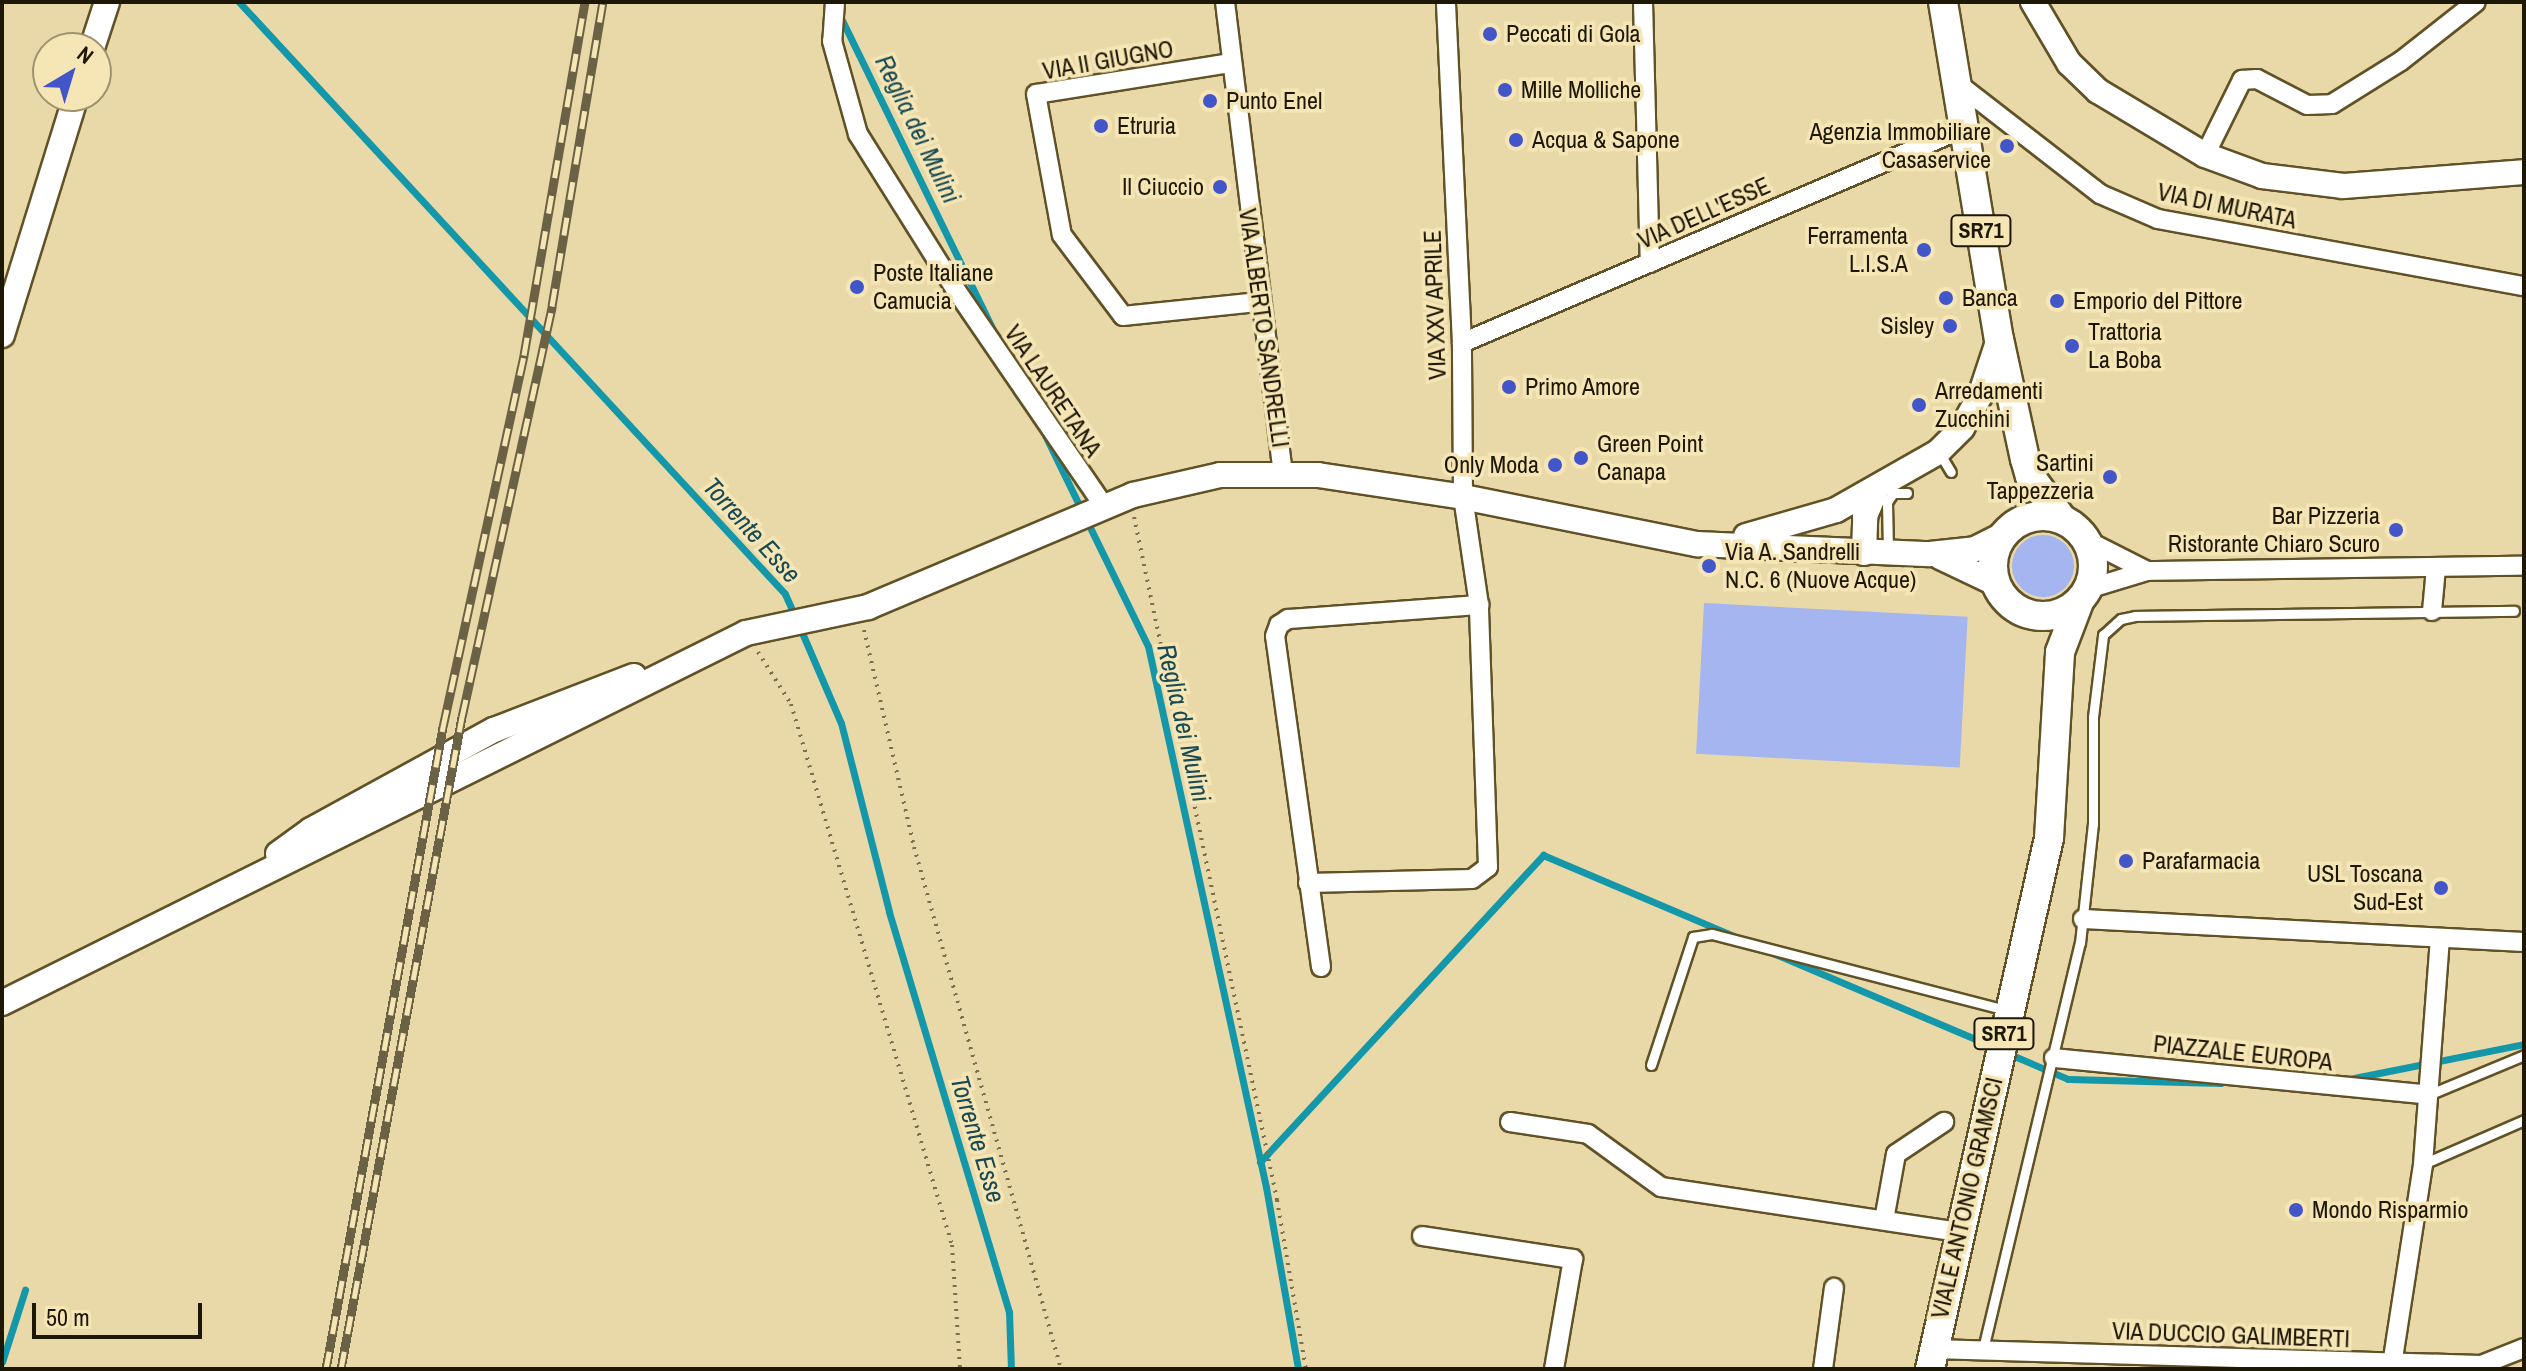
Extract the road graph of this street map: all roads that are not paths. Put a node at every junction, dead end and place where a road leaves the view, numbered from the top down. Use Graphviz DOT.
graph roads {
  1 [pos="107,2"];
  2 [pos="835,2"];
  3 [pos="1225,2"];
  4 [pos="1446,2"];
  5 [pos="1643,2"];
  6 [pos="1943,2"];
  7 [pos="2033,2"];
  8 [pos="2476,2"];
  9 [pos="97,32"];
  10 [pos="1230,63"];
  11 [pos="1957,83"];
  12 [pos="71,112"];
  13 [pos="1964,128"];
  14 [pos="2205,155"];
  15 [pos="2524,172"];
  16 [pos="1650,263"];
  17 [pos="2524,286"];
  18 [pos="1259,302"];
  19 [pos="2,335"];
  20 [pos="1999,339"];
  21 [pos="1462,343"];
  22 [pos="2025,459"];
  23 [pos="1283,475"];
  24 [pos="1876,490"];
  25 [pos="1907,493"];
  26 [pos="1463,497"];
  27 [pos="1103,505"];
  28 [pos="2062,519"];
  29 [pos="2008,530"];
  30 [pos="2086,540"];
  31 [pos="1697,544"];
  32 [pos="1864,553"];
  33 [pos="1889,553"];
  34 [pos="1930,554"];
  35 [pos="2524,566"];
  36 [pos="2436,568"];
  37 [pos="2147,571"];
  38 [pos="1995,583"];
  39 [pos="2084,595"];
  40 [pos="1479,605"];
  41 [pos="2432,611"];
  42 [pos="2514,611"];
  43 [pos="2025,614"];
  44 [pos="2058,696"];
  45 [pos="1308,883"];
  46 [pos="2083,919"];
  47 [pos="2440,940"];
  48 [pos="2524,942"];
  49 [pos="1321,967"];
  50 [pos="2,1003"];
  51 [pos="2009,1011"];
  52 [pos="2524,1055"];
  53 [pos="2054,1058"];
  54 [pos="1651,1065"];
  55 [pos="2428,1095"];
  56 [pos="2524,1120"];
  57 [pos="1510,1122"];
  58 [pos="1944,1122"];
  59 [pos="2423,1164"];
  60 [pos="1884,1220"];
  61 [pos="1959,1232"];
  62 [pos="1422,1236"];
  63 [pos="1834,1288"];
  64 [pos="2524,1348"];
  65 [pos="1983,1349"];
  66 [pos="1932,1359"];
  67 [pos="2392,1365"];
  68 [pos="1554,1369"];
  69 [pos="1823,1369"];
  1 -- 9 [label="street"];
  2 -- 27 [label="street, VIA LAURETANA"];
  3 -- 10 [label="street, VIA ALBERTO SANDRELLI"];
  4 -- 21 [label="street, VIA XXV APRILE"];
  5 -- 16 [label="street"];
  6 -- 11 [label="main road, SR71"];
  7 -- 14 [label="street"];
  8 -- 14 [label="street"];
  10 -- 18 [label="street, VIA ALBERTO SANDRELLI"];
  10 -- 18 [label="street, VIA II GIUGNO"];
  11 -- 13 [label="main road, SR71"];
  11 -- 17 [label="street, VIA DI MURATA"];
  12 -- 19 [label="street"];
  13 -- 16 [label="street, VIA DELL'ESSE"];
  13 -- 20 [label="main road, SR71"];
  14 -- 15 [label="street"];
  16 -- 21 [label="street, VIA DELL'ESSE"];
  18 -- 23 [label="street, VIA ALBERTO SANDRELLI"];
  20 -- 22 [label="main road, SR71"];
  20 -- 24 [label="street, VIA ALBERTO SANDRELLI"];
  21 -- 26 [label="street, VIA XXV APRILE"];
  22 -- 28 [label="main road, SR71"];
  22 -- 29 [label="main road, SR71"];
  23 -- 26 [label="street, VIA ALBERTO SANDRELLI"];
  23 -- 27 [label="street"];
  24 -- 31 [label="street, VIA ALBERTO SANDRELLI"];
  24 -- 32 [label="street"];
  25 -- 33 [label="lane"];
  26 -- 31 [label="street, VIA ALBERTO SANDRELLI"];
  26 -- 40 [label="street, VIA XXV APRILE"];
  27 -- 50 [label="street"];
  28 -- 29 [label="main road"];
  28 -- 30 [label="main road, SR71"];
  29 -- 34 [label="street, VIA ALBERTO SANDRELLI"];
  29 -- 38 [label="main road, SR71"];
  30 -- 37 [label="street"];
  30 -- 39 [label="main road, VIALE ANTONIO GRAMSCI / SR71"];
  31 -- 32 [label="street, VIA ALBERTO SANDRELLI"];
  32 -- 33 [label="street, VIA ALBERTO SANDRELLI"];
  33 -- 34 [label="street, VIA ALBERTO SANDRELLI"];
  34 -- 38 [label="street, VIA ALBERTO SANDRELLI"];
  35 -- 36 [label="street"];
  36 -- 37 [label="street"];
  36 -- 41 [label="street"];
  37 -- 39 [label="street"];
  38 -- 43 [label="main road, VIALE ANTONIO GRAMSCI / SR71"];
  39 -- 43 [label="main road"];
  39 -- 44 [label="main road, VIALE ANTONIO GRAMSCI / SR71"];
  40 -- 45 [label="street, VIA XXV APRILE"];
  40 -- 45 [label="street"];
  41 -- 42 [label="lane"];
  41 -- 46 [label="lane"];
  43 -- 44 [label="main road, VIALE ANTONIO GRAMSCI / SR71"];
  44 -- 51 [label="main road, VIALE ANTONIO GRAMSCI / SR71"];
  45 -- 49 [label="street"];
  46 -- 47 [label="street"];
  46 -- 53 [label="lane"];
  47 -- 48 [label="street"];
  47 -- 55 [label="street"];
  51 -- 54 [label="lane"];
  51 -- 61 [label="main road, VIALE ANTONIO GRAMSCI / SR71"];
  52 -- 55 [label="lane"];
  53 -- 55 [label="street, PIAZZALE EUROPA"];
  53 -- 65 [label="lane"];
  55 -- 59 [label="street"];
  56 -- 59 [label="lane"];
  57 -- 60 [label="street"];
  58 -- 60 [label="street"];
  59 -- 67 [label="street"];
  60 -- 61 [label="street"];
  61 -- 66 [label="main road, VIALE ANTONIO GRAMSCI / SR71"];
  62 -- 68 [label="street"];
  63 -- 69 [label="street"];
  64 -- 67 [label="street, VIA DUCCIO GALIMBERTI"];
  65 -- 66 [label="street, VIA DUCCIO GALIMBERTI"];
  65 -- 67 [label="street, VIA DUCCIO GALIMBERTI"];
}
